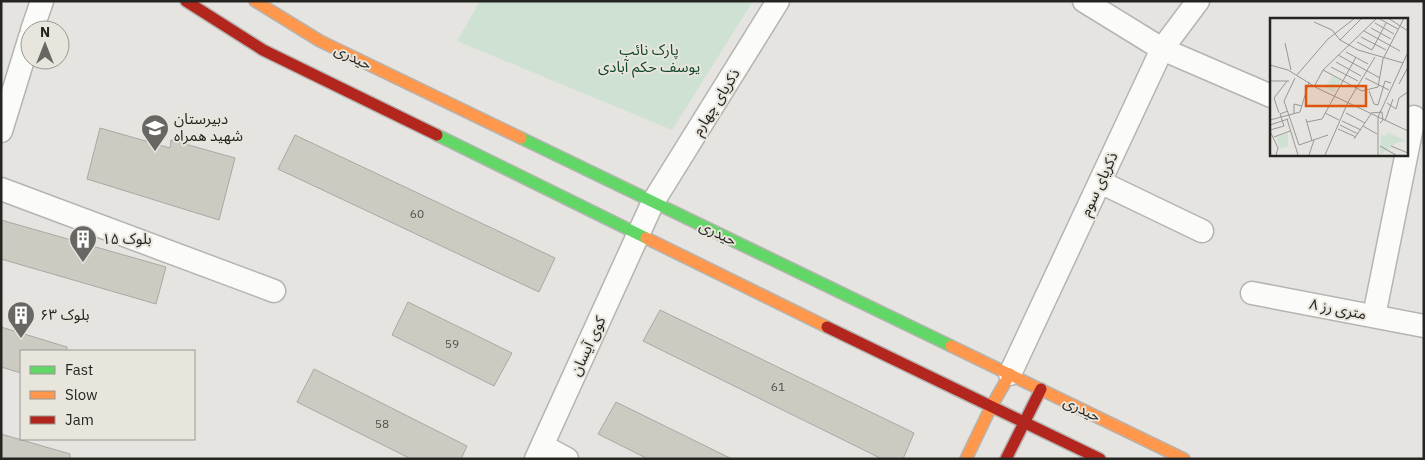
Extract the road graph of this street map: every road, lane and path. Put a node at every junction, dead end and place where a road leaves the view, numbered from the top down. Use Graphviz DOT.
graph roads {
  1 [pos="42,1"];
  2 [pos="186,1"];
  3 [pos="255,1"];
  4 [pos="778,1"];
  5 [pos="1084,1"];
  6 [pos="1198,1"];
  7 [pos="35,20"];
  8 [pos="1162,49"];
  9 [pos="20,69"];
  10 [pos="1270,96"];
  11 [pos="1415,117"];
  12 [pos="1,131"];
  13 [pos="1408,151"];
  14 [pos="1407,155"];
  15 [pos="1100,182"];
  16 [pos="1,189"];
  17 [pos="653,202"];
  18 [pos="1202,231"];
  19 [pos="639,234"];
  20 [pos="274,291"];
  21 [pos="1252,293"];
  22 [pos="1374,316"];
  23 [pos="1424,326"];
  24 [pos="1010,374"];
  25 [pos="1041,389"];
  26 [pos="991,407"];
  27 [pos="1023,423"];
  28 [pos="540,452"];
  29 [pos="567,459"];
  30 [pos="966,459"];
  31 [pos="1006,459"];
  32 [pos="1100,459"];
  33 [pos="1184,459"];
  1 -- 7 [label="street"];
  2 -- 19 [label="main road"];
  3 -- 17 [label="main road, حیدری"];
  4 -- 17 [label="street, ذکریای چهارم"];
  5 -- 8 [label="street"];
  6 -- 8 [label="street, ذکریای سوم"];
  8 -- 10 [label="street"];
  8 -- 15 [label="street, ذکریای سوم"];
  9 -- 12 [label="street"];
  11 -- 13 [label="street"];
  14 -- 22 [label="street"];
  15 -- 18 [label="street"];
  15 -- 24 [label="street, ذکریای سوم"];
  16 -- 20 [label="street"];
  17 -- 19 [label="street, ذکریای چهارم"];
  17 -- 24 [label="main road, حیدری"];
  19 -- 26 [label="main road"];
  19 -- 28 [label="street, کوی آیسان"];
  21 -- 22 [label="street, ۸ متری رز"];
  22 -- 23 [label="street, ۸ متری رز"];
  24 -- 25 [label="main road, حیدری"];
  24 -- 26 [label="main road"];
  25 -- 27 [label="main road"];
  25 -- 33 [label="main road, حیدری"];
  26 -- 27 [label="main road"];
  26 -- 30 [label="main road"];
  27 -- 31 [label="main road"];
  27 -- 32 [label="main road"];
  28 -- 29 [label="street"];
}
